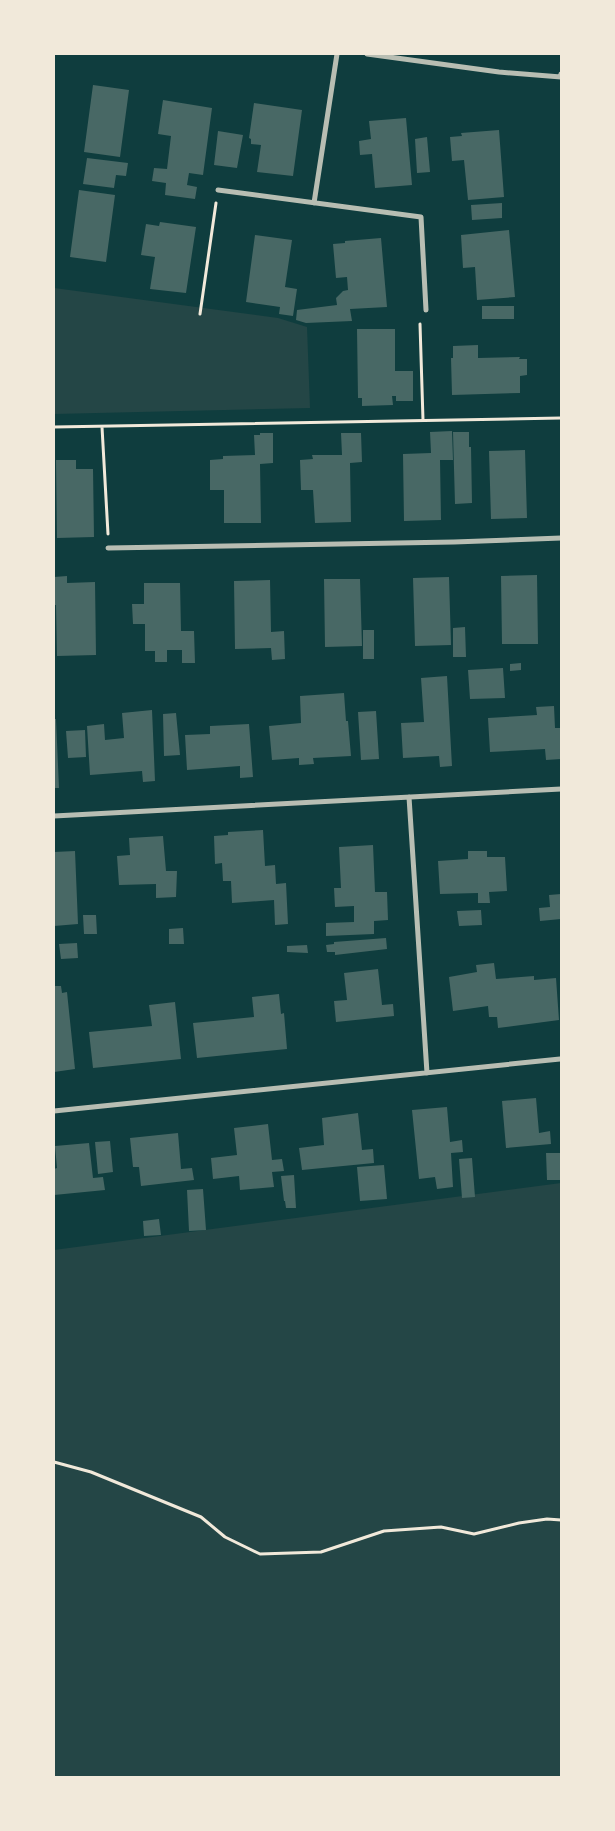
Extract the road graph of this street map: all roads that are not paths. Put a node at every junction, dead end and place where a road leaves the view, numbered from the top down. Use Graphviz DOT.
graph roads {
  1 [pos="337,54"];
  2 [pos="367,54"];
  3 [pos="561,74"];
  4 [pos="218,190"];
  5 [pos="314,203"];
  6 [pos="426,310"];
  7 [pos="561,538"];
  8 [pos="108,548"];
  9 [pos="561,789"];
  10 [pos="409,798"];
  11 [pos="54,816"];
  12 [pos="560,1059"];
  13 [pos="427,1073"];
  14 [pos="54,1111"];
  1 -- 5 [label="street"];
  2 -- 3 [label="street"];
  4 -- 5 [label="street"];
  5 -- 6 [label="street"];
  7 -- 8 [label="street"];
  9 -- 10 [label="street"];
  10 -- 11 [label="street"];
  10 -- 13 [label="street"];
  12 -- 13 [label="street"];
  13 -- 14 [label="street"];
}
